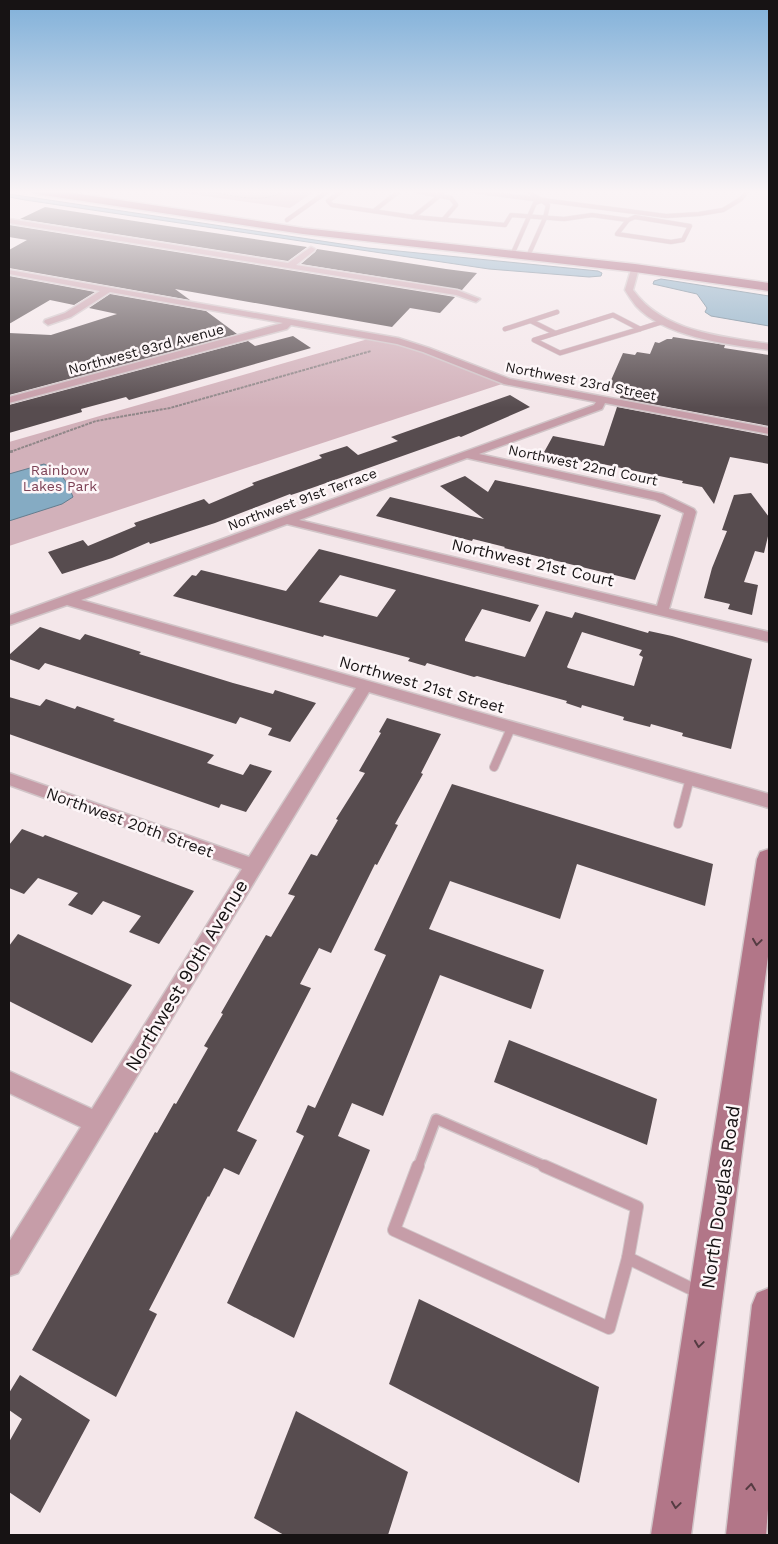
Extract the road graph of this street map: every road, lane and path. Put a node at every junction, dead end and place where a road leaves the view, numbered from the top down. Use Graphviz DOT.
graph roads {
  1 [pos="279,263"];
  2 [pos="293,263"];
  3 [pos="603,263"];
  4 [pos="636,263"];
  5 [pos="291,265"];
  6 [pos="635,268"];
  7 [pos="9,272"];
  8 [pos="769,277"];
  9 [pos="769,287"];
  10 [pos="109,290"];
  11 [pos="476,299"];
  12 [pos="557,312"];
  13 [pos="531,321"];
  14 [pos="665,321"];
  15 [pos="48,322"];
  16 [pos="289,322"];
  17 [pos="640,328"];
  18 [pos="504,329"];
  19 [pos="555,334"];
  20 [pos="398,341"];
  21 [pos="769,347"];
  22 [pos="9,400"];
  23 [pos="602,400"];
  24 [pos="769,431"];
  25 [pos="9,452"];
  26 [pos="467,455"];
  27 [pos="288,521"];
  28 [pos="66,600"];
  29 [pos="662,611"];
  30 [pos="9,621"];
  31 [pos="769,637"];
  32 [pos="365,686"];
  33 [pos="512,728"];
  34 [pos="494,767"];
  35 [pos="690,778"];
  36 [pos="9,779"];
  37 [pos="769,801"];
  38 [pos="678,824"];
  39 [pos="769,859"];
  40 [pos="252,865"];
  41 [pos="9,1082"];
  42 [pos="97,1123"];
  43 [pos="628,1258"];
  44 [pos="9,1264"];
  45 [pos="706,1296"];
  46 [pos="769,1305"];
  47 [pos="671,1535"];
  48 [pos="746,1535"];
  1 -- 5 [label="street"];
  2 -- 5 [label="street"];
  3 -- 6 [label="main road"];
  4 -- 8 [label="main road"];
  5 -- 11 [label="street"];
  6 -- 9 [label="main road"];
  6 -- 14 [label="street"];
  7 -- 10 [label="street, Northwest 23rd Street"];
  10 -- 15 [label="street"];
  10 -- 16 [label="street, Northwest 23rd Street"];
  12 -- 13 [label="lane"];
  13 -- 18 [label="lane"];
  13 -- 19 [label="lane"];
  14 -- 17 [label="lane"];
  14 -- 21 [label="street"];
  16 -- 20 [label="street, Northwest 23rd Street"];
  16 -- 22 [label="street, Northwest 93rd Avenue"];
  17 -- 19 [label="lane"];
  17 -- 19 [label="lane"];
  20 -- 23 [label="street, Northwest 23rd Street"];
  20 -- 25 [label="path"];
  23 -- 24 [label="street, Northwest 23rd Street"];
  23 -- 26 [label="street, Northwest 91st Terrace"];
  26 -- 27 [label="street, Northwest 91st Terrace"];
  26 -- 29 [label="street, Northwest 22nd Court"];
  27 -- 28 [label="street, Northwest 91st Terrace"];
  27 -- 29 [label="street, Northwest 21st Court"];
  28 -- 30 [label="street, Northwest 91st Terrace"];
  28 -- 32 [label="street, Northwest 21st Street"];
  29 -- 31 [label="street, Northwest 21st Court"];
  32 -- 33 [label="street, Northwest 21st Street"];
  32 -- 40 [label="street, Northwest 90th Avenue"];
  33 -- 34 [label="lane"];
  33 -- 35 [label="street, Northwest 21st Street"];
  35 -- 37 [label="street, Northwest 21st Street"];
  35 -- 38 [label="lane"];
  36 -- 40 [label="street, Northwest 20th Street"];
  39 -- 45 [label="main road, North Douglas Road, one-way"];
  40 -- 42 [label="street, Northwest 90th Avenue"];
  41 -- 42 [label="street"];
  42 -- 44 [label="street, Northwest 90th Avenue"];
  43 -- 43 [label="lane"];
  43 -- 45 [label="lane"];
  45 -- 47 [label="main road, North Douglas Road, one-way"];
  48 -- 46 [label="main road, one-way"];
}
